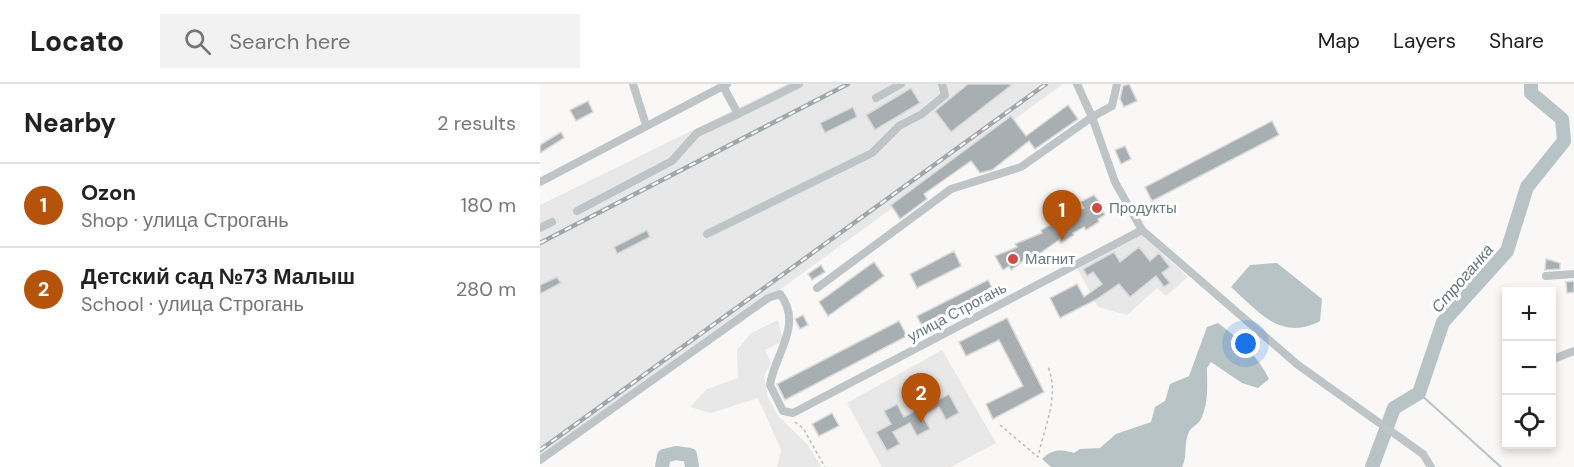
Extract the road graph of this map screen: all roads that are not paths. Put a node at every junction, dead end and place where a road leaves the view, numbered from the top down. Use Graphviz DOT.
graph roads {
  1 [pos="633,84"];
  2 [pos="799,84"];
  3 [pos="901,84"];
  4 [pos="942,84"];
  5 [pos="1077,84"];
  6 [pos="1117,84"];
  7 [pos="725,85"];
  8 [pos="876,98"];
  9 [pos="738,114"];
  10 [pos="1092,117"];
  11 [pos="646,125"];
  12 [pos="540,182"];
  13 [pos="577,211"];
  14 [pos="552,222"];
  15 [pos="540,228"];
  16 [pos="1142,230"];
  17 [pos="707,234"];
  18 [pos="1574,274"];
  19 [pos="1546,276"];
  20 [pos="817,288"];
  21 [pos="1574,351"];
  22 [pos="1556,358"];
  23 [pos="540,460"];
  24 [pos="1431,466"];
  1 -- 11 [label="street"];
  2 -- 9 [label="street"];
  3 -- 8 [label="street"];
  4 -- 17 [label="street"];
  5 -- 10 [label="street"];
  6 -- 10 [label="street"];
  7 -- 9 [label="street"];
  7 -- 11 [label="street"];
  9 -- 13 [label="street"];
  10 -- 16 [label="street"];
  10 -- 20 [label="street"];
  11 -- 12 [label="street"];
  14 -- 15 [label="street"];
  16 -- 23 [label="street, улица Строгань"];
  16 -- 24 [label="street"];
  18 -- 19 [label="street"];
  21 -- 22 [label="street"];
}
